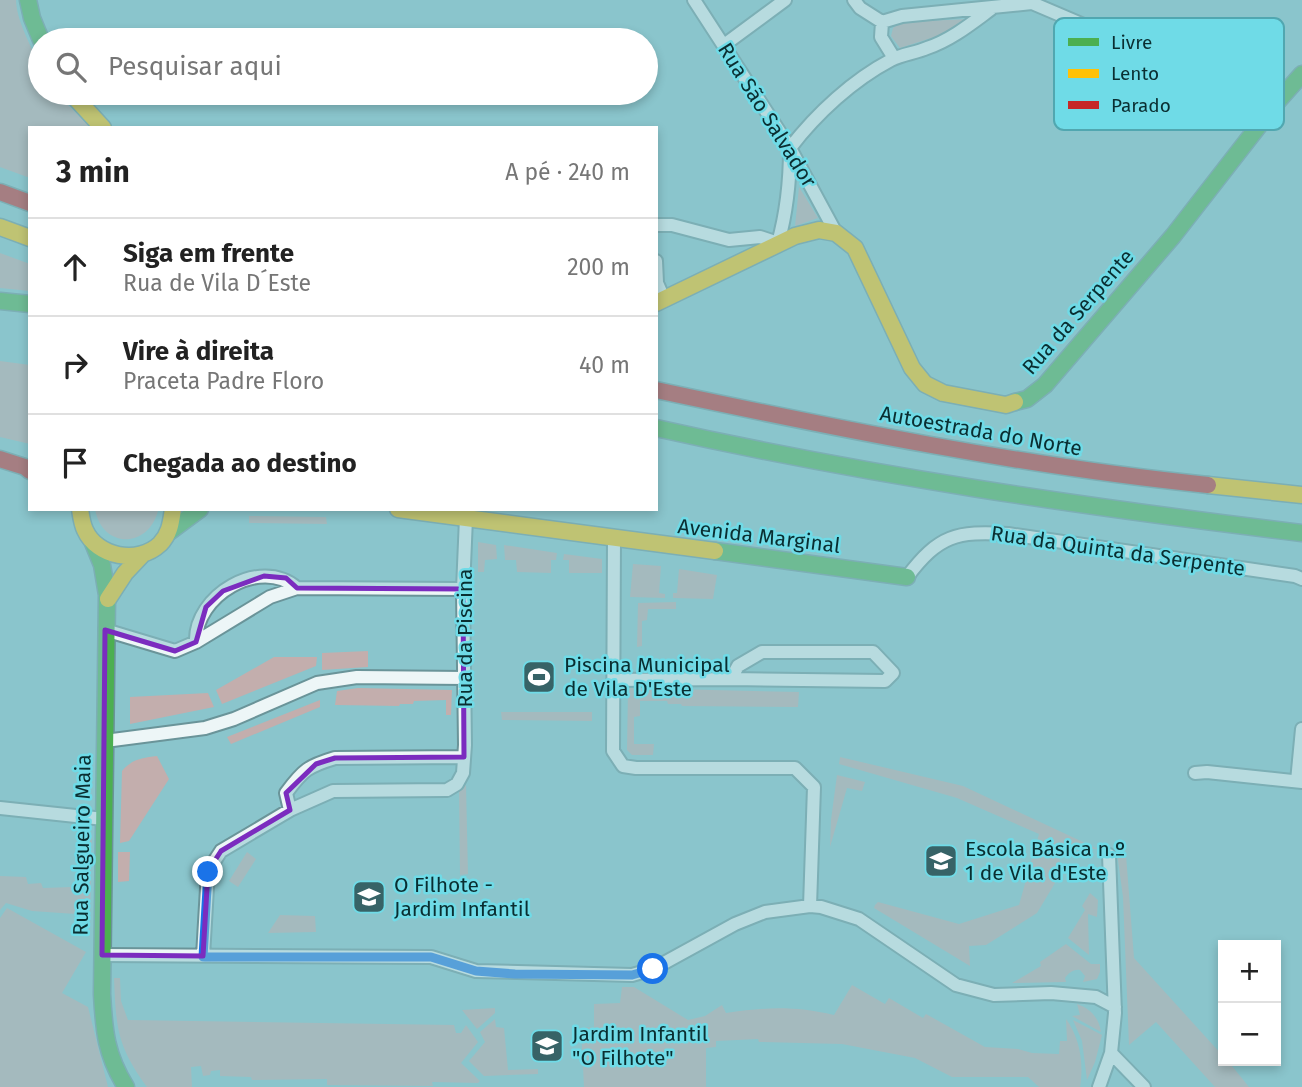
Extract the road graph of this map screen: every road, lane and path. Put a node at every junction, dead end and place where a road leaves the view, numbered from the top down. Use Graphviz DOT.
graph roads {
  1 [pos="29,0"];
  2 [pos="694,0"];
  3 [pos="785,0"];
  4 [pos="854,0"];
  5 [pos="993,8"];
  6 [pos="1067,18"];
  7 [pos="882,22"];
  8 [pos="36,28"];
  9 [pos="724,45"];
  10 [pos="894,58"];
  11 [pos="1302,74"];
  12 [pos="1284,94"];
  13 [pos="81,105"];
  14 [pos="101,126"];
  15 [pos="1255,130"];
  16 [pos="790,148"];
  17 [pos="0,192"];
  18 [pos="28,203"];
  19 [pos="658,225"];
  20 [pos="0,227"];
  21 [pos="836,233"];
  22 [pos="28,237"];
  23 [pos="778,243"];
  24 [pos="0,301"];
  25 [pos="660,301"];
  26 [pos="28,304"];
  27 [pos="658,390"];
  28 [pos="658,428"];
  29 [pos="0,459"];
  30 [pos="28,468"];
  31 [pos="1302,495"];
  32 [pos="173,511"];
  33 [pos="197,511"];
  34 [pos="413,511"];
  35 [pos="78,512"];
  36 [pos="466,518"];
  37 [pos="169,532"];
  38 [pos="1302,533"];
  39 [pos="614,538"];
  40 [pos="93,543"];
  41 [pos="143,554"];
  42 [pos="906,577"];
  43 [pos="1302,579"];
  44 [pos="296,588"];
  45 [pos="463,589"];
  46 [pos="108,599"];
  47 [pos="105,629"];
  48 [pos="196,642"];
  49 [pos="465,678"];
  50 [pos="732,679"];
  51 [pos="613,680"];
  52 [pos="1302,729"];
  53 [pos="105,741"];
  54 [pos="464,757"];
  55 [pos="1195,773"];
  56 [pos="1299,781"];
  57 [pos="0,808"];
  58 [pos="290,810"];
  59 [pos="104,819"];
  60 [pos="1110,855"];
  61 [pos="810,906"];
  62 [pos="102,955"];
  63 [pos="203,957"];
  64 [pos="1115,1007"];
  65 [pos="1111,1053"];
  66 [pos="126,1087"];
  67 [pos="1099,1087"];
  68 [pos="1144,1087"];
  1 -- 8 [label="main road"];
  2 -- 9 [label="street, Rua São Salvador"];
  3 -- 9 [label="street"];
  4 -- 7 [label="street"];
  5 -- 6 [label="street"];
  5 -- 7 [label="street"];
  5 -- 10 [label="street"];
  7 -- 10 [label="street"];
  9 -- 16 [label="street, Rua São Salvador"];
  10 -- 16 [label="street"];
  11 -- 12 [label="main road, Rua da Serpente"];
  13 -- 14 [label="main road"];
  15 -- 21 [label="main road, Rua da Serpente"];
  16 -- 21 [label="street, Rua São Salvador"];
  16 -- 23 [label="street"];
  17 -- 18 [label="main road"];
  19 -- 23 [label="street"];
  20 -- 22 [label="main road"];
  21 -- 23 [label="main road"];
  23 -- 25 [label="main road"];
  24 -- 26 [label="main road"];
  27 -- 31 [label="main road, Autoestrada do Norte"];
  28 -- 38 [label="main road"];
  29 -- 30 [label="main road"];
  32 -- 37 [label="main road"];
  33 -- 37 [label="main road"];
  34 -- 36 [label="main road, Avenida Marginal"];
  35 -- 40 [label="main road, Rua Salgueiro Maia"];
  36 -- 39 [label="main road, Avenida Marginal"];
  36 -- 45 [label="street, Rua da Piscina"];
  37 -- 41 [label="main road, Rua Salgueiro Maia"];
  39 -- 42 [label="main road, Avenida Marginal"];
  39 -- 51 [label="street"];
  40 -- 41 [label="main road"];
  40 -- 46 [label="main road, Rua Salgueiro Maia"];
  41 -- 46 [label="main road, Rua Salgueiro Maia"];
  42 -- 43 [label="street, Rua da Quinta da Serpente"];
  44 -- 45 [label="street"];
  44 -- 48 [label="street"];
  44 -- 48 [label="street"];
  45 -- 49 [label="street, Rua da Piscina"];
  46 -- 47 [label="main road, Rua Salgueiro Maia"];
  47 -- 48 [label="street"];
  47 -- 53 [label="main road, Rua Salgueiro Maia"];
  49 -- 53 [label="street"];
  49 -- 54 [label="street, Rua da Piscina"];
  50 -- 50 [label="street"];
  50 -- 51 [label="street"];
  51 -- 61 [label="street"];
  52 -- 56 [label="street"];
  53 -- 59 [label="main road, Rua Salgueiro Maia"];
  54 -- 58 [label="street"];
  54 -- 58 [label="street"];
  55 -- 56 [label="street"];
  57 -- 59 [label="street"];
  58 -- 63 [label="street"];
  59 -- 62 [label="main road, Rua Salgueiro Maia"];
  60 -- 64 [label="street"];
  61 -- 63 [label="street"];
  61 -- 64 [label="street"];
  62 -- 63 [label="street"];
  62 -- 66 [label="main road, Rua Salgueiro Maia"];
  64 -- 65 [label="street"];
  65 -- 67 [label="street"];
  65 -- 68 [label="street"];
}
